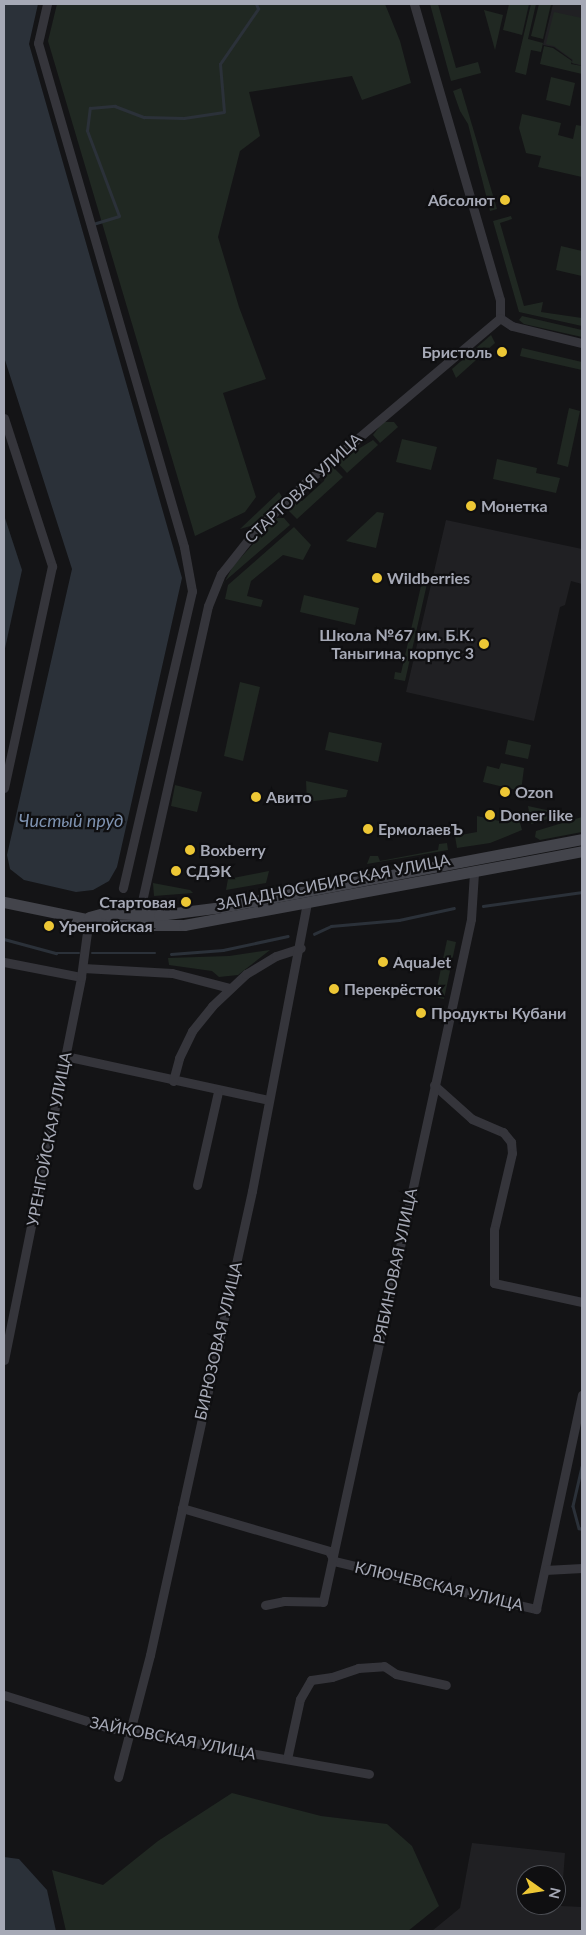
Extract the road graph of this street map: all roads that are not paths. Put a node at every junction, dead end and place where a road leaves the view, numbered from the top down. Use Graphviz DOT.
graph roads {
  1 [pos="47,4"];
  2 [pos="414,4"];
  3 [pos="500,318"];
  4 [pos="582,343"];
  5 [pos="4,418"];
  6 [pos="4,788"];
  7 [pos="582,839"];
  8 [pos="582,851"];
  9 [pos="474,872"];
  10 [pos="123,888"];
  11 [pos="4,902"];
  12 [pos="307,903"];
  13 [pos="90,917"];
  14 [pos="138,920"];
  15 [pos="301,948"];
  16 [pos="4,962"];
  17 [pos="82,972"];
  18 [pos="230,988"];
  19 [pos="65,1056"];
  20 [pos="173,1081"];
  21 [pos="434,1085"];
  22 [pos="218,1092"];
  23 [pos="268,1100"];
  24 [pos="197,1185"];
  25 [pos="582,1302"];
  26 [pos="4,1360"];
  27 [pos="582,1395"];
  28 [pos="182,1508"];
  29 [pos="334,1561"];
  30 [pos="582,1568"];
  31 [pos="545,1570"];
  32 [pos="265,1605"];
  33 [pos="446,1685"];
  34 [pos="4,1695"];
  35 [pos="130,1730"];
  36 [pos="287,1760"];
  37 [pos="369,1774"];
  38 [pos="118,1777"];
  1 -- 10 [label="street"];
  2 -- 3 [label="street"];
  3 -- 4 [label="street"];
  3 -- 14 [label="street, СТАРТОВАЯ УЛИЦА"];
  5 -- 6 [label="street"];
  7 -- 14 [label="main road, ЗАПАДНОСИБИРСКАЯ УЛИЦА"];
  8 -- 9 [label="main road, ЗАПАДНОСИБИРСКАЯ УЛИЦА"];
  9 -- 12 [label="main road, ЗАПАДНОСИБИРСКАЯ УЛИЦА"];
  9 -- 21 [label="street, РЯБИНОВАЯ УЛИЦА"];
  11 -- 13 [label="main road, ЗАПАДНОСИБИРСКАЯ УЛИЦА"];
  12 -- 14 [label="main road, ЗАПАДНОСИБИРСКАЯ УЛИЦА"];
  12 -- 15 [label="street, БИРЮЗОВАЯ УЛИЦА"];
  13 -- 14 [label="main road, ЗАПАДНОСИБИРСКАЯ УЛИЦА"];
  13 -- 17 [label="street, УРЕНГОЙСКАЯ УЛИЦА"];
  15 -- 18 [label="street"];
  15 -- 23 [label="street, БИРЮЗОВАЯ УЛИЦА"];
  16 -- 17 [label="street"];
  17 -- 18 [label="street"];
  17 -- 19 [label="street, УРЕНГОЙСКАЯ УЛИЦА"];
  18 -- 20 [label="street"];
  19 -- 20 [label="street"];
  19 -- 26 [label="street, УРЕНГОЙСКАЯ УЛИЦА"];
  20 -- 22 [label="street"];
  21 -- 25 [label="street"];
  21 -- 29 [label="street, РЯБИНОВАЯ УЛИЦА"];
  22 -- 23 [label="street"];
  22 -- 24 [label="street"];
  23 -- 28 [label="street, БИРЮЗОВАЯ УЛИЦА"];
  27 -- 31 [label="street, КЛЮЧЕВСКАЯ УЛИЦА"];
  28 -- 29 [label="street"];
  28 -- 35 [label="street, БИРЮЗОВАЯ УЛИЦА"];
  29 -- 31 [label="street, КЛЮЧЕВСКАЯ УЛИЦА"];
  29 -- 32 [label="street, РЯБИНОВАЯ УЛИЦА"];
  30 -- 31 [label="street"];
  33 -- 36 [label="street"];
  34 -- 35 [label="street, ЗАЙКОВСКАЯ УЛИЦА"];
  35 -- 36 [label="street, ЗАЙКОВСКАЯ УЛИЦА"];
  35 -- 38 [label="street, БИРЮЗОВАЯ УЛИЦА"];
  36 -- 37 [label="street, ЗАЙКОВСКАЯ УЛИЦА"];
}
